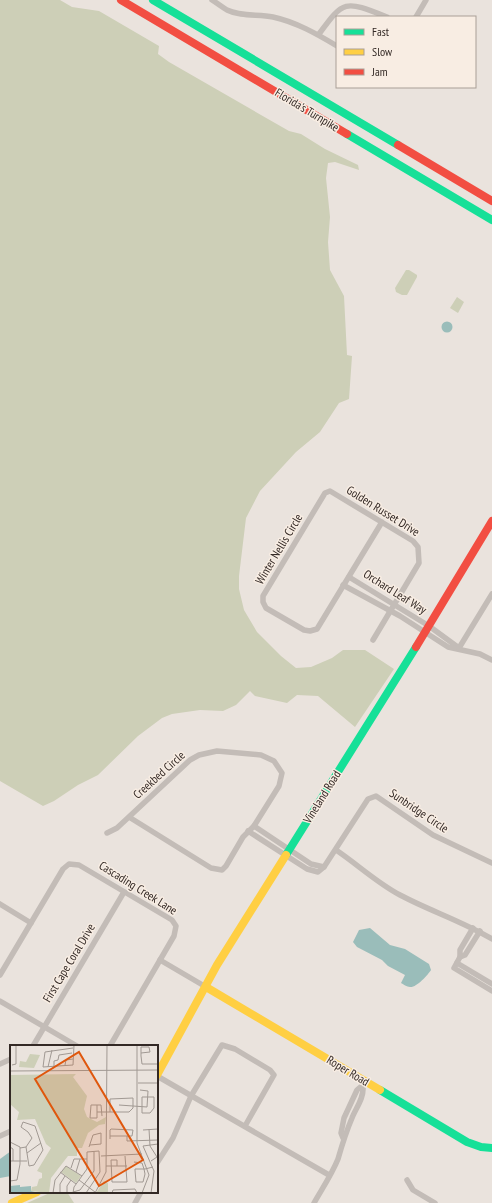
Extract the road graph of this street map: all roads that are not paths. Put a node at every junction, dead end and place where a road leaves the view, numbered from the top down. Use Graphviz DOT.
graph roads {
  1 [pos="122,0"];
  2 [pos="153,0"];
  3 [pos="212,0"];
  4 [pos="426,0"];
  5 [pos="385,16"];
  6 [pos="417,16"];
  7 [pos="318,34"];
  8 [pos="336,45"];
  9 [pos="492,201"];
  10 [pos="492,220"];
  11 [pos="327,491"];
  12 [pos="492,520"];
  13 [pos="382,522"];
  14 [pos="348,577"];
  15 [pos="343,585"];
  16 [pos="492,594"];
  17 [pos="394,604"];
  18 [pos="390,612"];
  19 [pos="407,613"];
  20 [pos="404,619"];
  21 [pos="427,629"];
  22 [pos="447,638"];
  23 [pos="373,640"];
  24 [pos="443,644"];
  25 [pos="459,648"];
  26 [pos="492,660"];
  27 [pos="129,817"];
  28 [pos="254,826"];
  29 [pos="248,831"];
  30 [pos="107,833"];
  31 [pos="336,850"];
  32 [pos="287,852"];
  33 [pos="492,863"];
  34 [pos="311,864"];
  35 [pos="324,868"];
  36 [pos="307,869"];
  37 [pos="124,892"];
  38 [pos="0,904"];
  39 [pos="31,922"];
  40 [pos="473,928"];
  41 [pos="480,932"];
  42 [pos="492,939"];
  43 [pos="160,960"];
  44 [pos="457,963"];
  45 [pos="0,975"];
  46 [pos="492,984"];
  47 [pos="206,987"];
  48 [pos="492,991"];
  49 [pos="0,1001"];
  50 [pos="45,1027"];
  51 [pos="35,1045"];
  52 [pos="74,1045"];
  53 [pos="111,1045"];
  54 [pos="10,1059"];
  55 [pos="0,1064"];
  56 [pos="158,1074"];
  57 [pos="158,1077"];
  58 [pos="364,1084"];
  59 [pos="191,1096"];
  60 [pos="344,1118"];
  61 [pos="351,1120"];
  62 [pos="245,1126"];
  63 [pos="10,1131"];
  64 [pos="0,1136"];
  65 [pos="344,1138"];
  66 [pos="492,1148"];
  67 [pos="158,1161"];
  68 [pos="329,1175"];
  69 [pos="407,1180"];
  70 [pos="35,1193"];
  71 [pos="140,1193"];
  72 [pos="12,1203"];
  73 [pos="134,1203"];
  74 [pos="314,1203"];
  75 [pos="435,1203"];
  1 -- 10 [label="main road, Florida's Turnpike"];
  2 -- 9 [label="main road, Florida's Turnpike"];
  3 -- 7 [label="street"];
  4 -- 6 [label="street"];
  5 -- 7 [label="street"];
  7 -- 8 [label="street"];
  11 -- 13 [label="street, Golden Russet Drive"];
  11 -- 15 [label="street, Winter Nellis Circle"];
  12 -- 21 [label="main road, Vineland Road"];
  13 -- 14 [label="street, Winter Nellis Circle"];
  13 -- 17 [label="street, Golden Russet Drive"];
  14 -- 15 [label="street, Winter Nellis Circle"];
  14 -- 17 [label="street, Orchard Leaf Way"];
  15 -- 18 [label="street, Orchard Leaf Way"];
  16 -- 25 [label="street"];
  17 -- 18 [label="street, Golden Russet Drive"];
  17 -- 19 [label="street, Orchard Leaf Way"];
  18 -- 20 [label="street, Orchard Leaf Way"];
  18 -- 23 [label="street, Golden Russet Drive"];
  19 -- 20 [label="street"];
  19 -- 21 [label="street, Orchard Leaf Way"];
  20 -- 21 [label="street, Orchard Leaf Way"];
  21 -- 22 [label="street"];
  21 -- 24 [label="street"];
  21 -- 32 [label="main road, Vineland Road"];
  22 -- 24 [label="street"];
  22 -- 25 [label="street"];
  24 -- 25 [label="street"];
  25 -- 26 [label="street"];
  27 -- 28 [label="street, Creekbed Circle"];
  27 -- 29 [label="street, Creekbed Circle"];
  27 -- 30 [label="street, Creekbed Circle"];
  28 -- 29 [label="street, Creekbed Circle"];
  28 -- 32 [label="street"];
  29 -- 32 [label="street"];
  31 -- 33 [label="street, Sunbridge Circle"];
  31 -- 35 [label="street, Sunbridge Circle"];
  31 -- 40 [label="street"];
  32 -- 34 [label="street"];
  32 -- 36 [label="street"];
  32 -- 47 [label="main road, Vineland Road"];
  34 -- 35 [label="street"];
  34 -- 36 [label="street"];
  35 -- 36 [label="street"];
  37 -- 39 [label="street, Cascading Creek Lane"];
  37 -- 43 [label="street, Cascading Creek Lane"];
  37 -- 50 [label="street, First Cape Coral Drive"];
  38 -- 39 [label="street"];
  39 -- 45 [label="street"];
  40 -- 41 [label="street"];
  40 -- 44 [label="street"];
  41 -- 42 [label="street"];
  41 -- 44 [label="street"];
  43 -- 47 [label="street"];
  43 -- 53 [label="street, Cascading Creek Lane"];
  44 -- 46 [label="street"];
  44 -- 48 [label="street"];
  47 -- 56 [label="main road, Vineland Road"];
  47 -- 58 [label="main road, Roper Road"];
  49 -- 50 [label="street"];
  50 -- 51 [label="street, First Cape Coral Drive"];
  50 -- 52 [label="street"];
  54 -- 55 [label="street"];
  57 -- 59 [label="street"];
  58 -- 60 [label="street"];
  58 -- 61 [label="street"];
  58 -- 66 [label="main road, Roper Road"];
  59 -- 62 [label="street"];
  59 -- 62 [label="street"];
  59 -- 67 [label="street"];
  60 -- 61 [label="street"];
  60 -- 65 [label="street"];
  61 -- 65 [label="street"];
  62 -- 68 [label="street"];
  63 -- 64 [label="street"];
  65 -- 68 [label="street"];
  68 -- 74 [label="street"];
  69 -- 75 [label="street"];
  70 -- 72 [label="main road"];
  71 -- 73 [label="street"];
}
